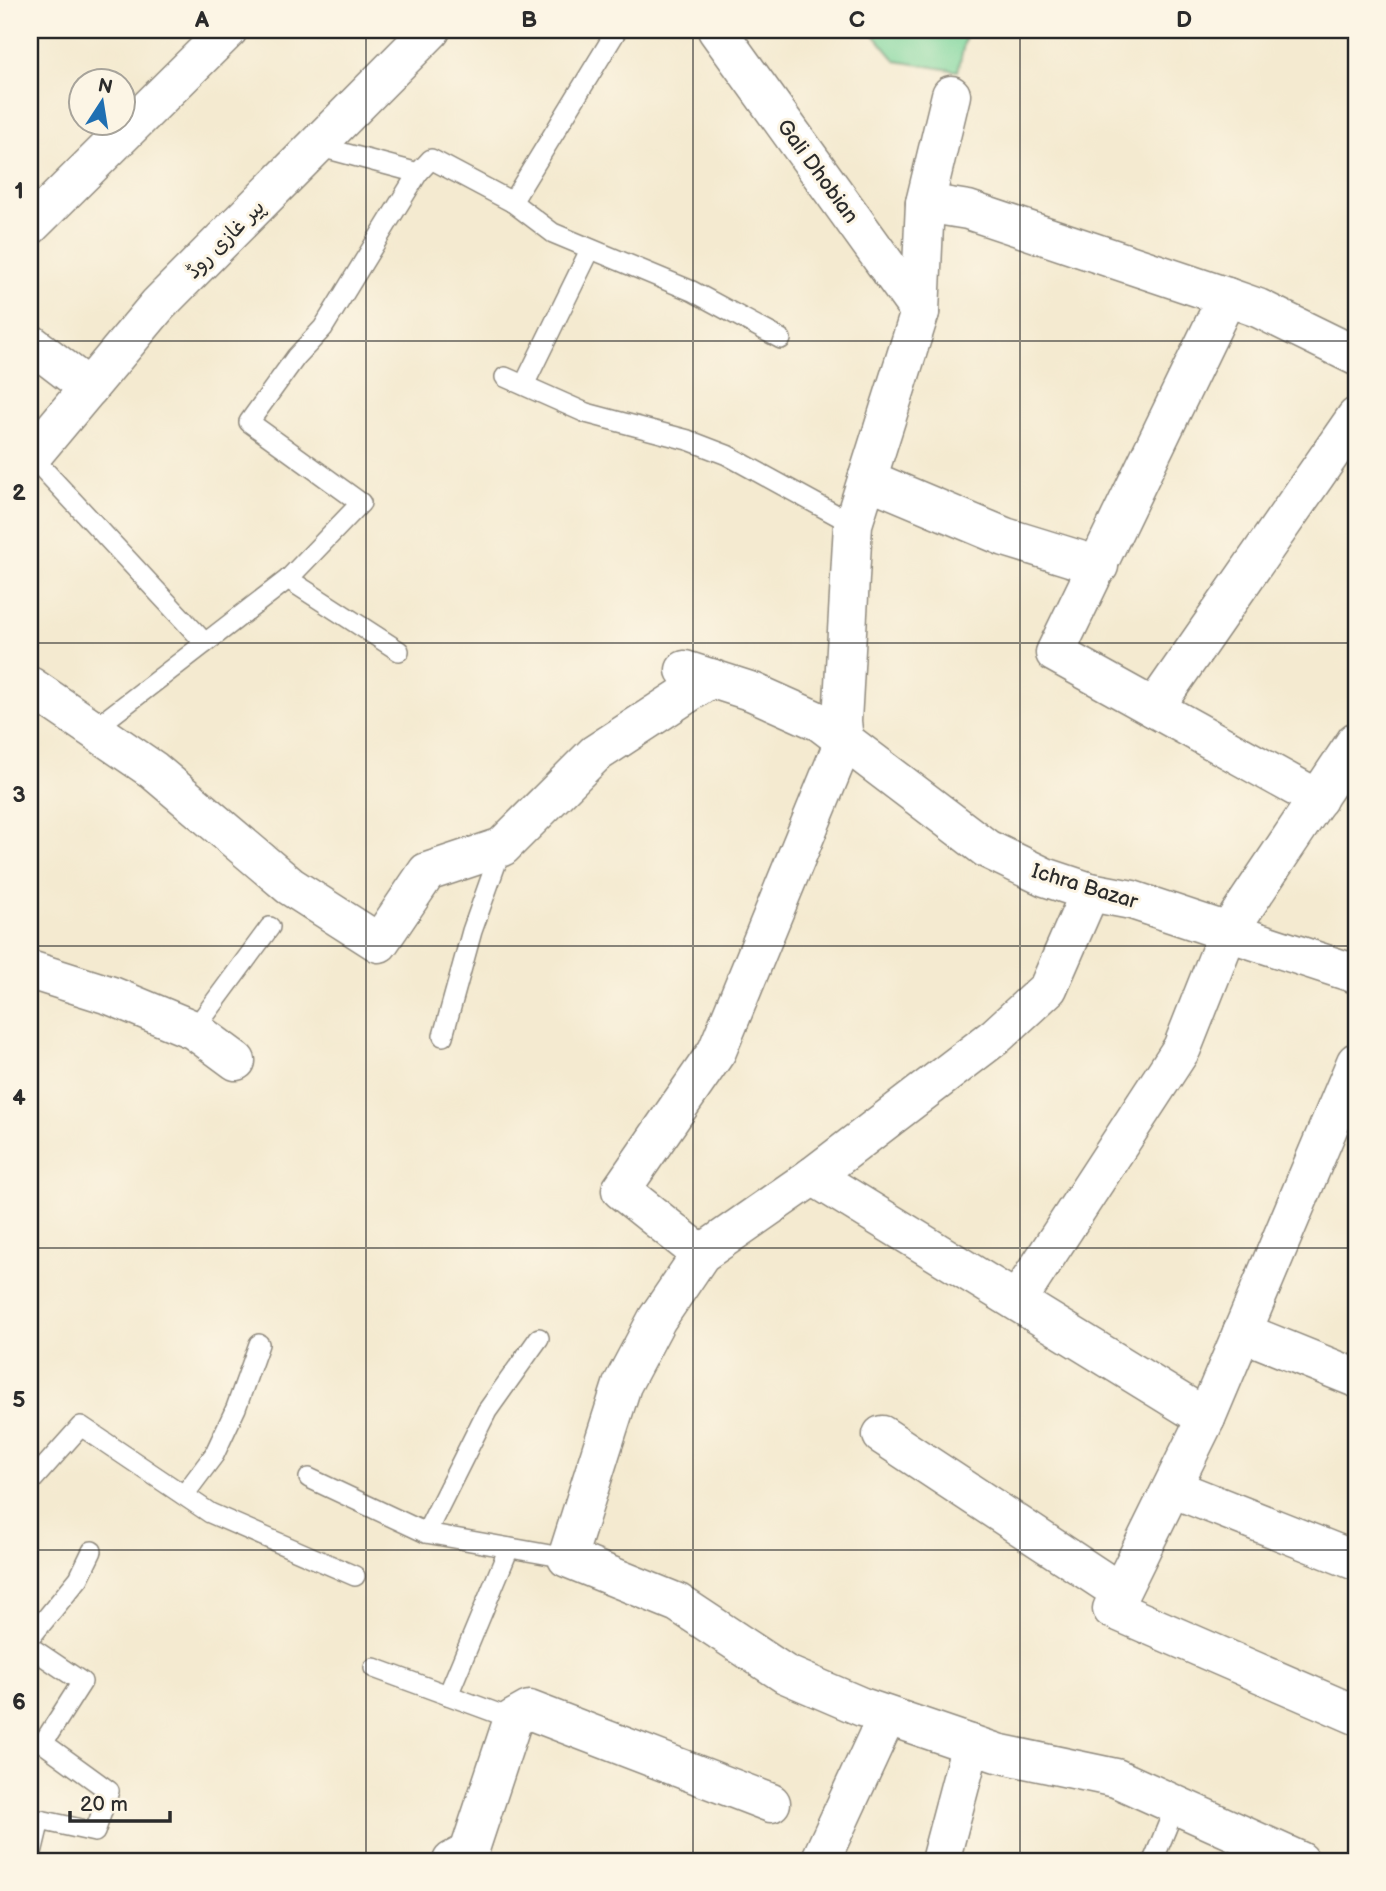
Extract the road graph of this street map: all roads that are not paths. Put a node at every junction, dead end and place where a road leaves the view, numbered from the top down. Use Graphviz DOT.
graph roads {
  1 [pos="228,30"];
  2 [pos="431,30"];
  3 [pos="617,30"];
  4 [pos="716,30"];
  5 [pos="951,95"];
  6 [pos="317,146"];
  7 [pos="418,173"];
  8 [pos="512,202"];
  9 [pos="925,203"];
  10 [pos="30,226"];
  11 [pos="590,250"];
  12 [pos="1227,297"];
  13 [pos="920,312"];
  14 [pos="781,339"];
  15 [pos="30,343"];
  16 [pos="1356,356"];
  17 [pos="505,377"];
  18 [pos="524,385"];
  19 [pos="89,388"];
  20 [pos="1356,417"];
  21 [pos="30,457"];
  22 [pos="867,480"];
  23 [pos="853,524"];
  24 [pos="1099,566"];
  25 [pos="288,579"];
  26 [pos="205,643"];
  27 [pos="399,651"];
  28 [pos="30,685"];
  29 [pos="1154,708"];
  30 [pos="94,729"];
  31 [pos="844,741"];
  32 [pos="1356,741"];
  33 [pos="1318,799"];
  34 [pos="502,847"];
  35 [pos="1090,892"];
  36 [pos="270,927"];
  37 [pos="1228,932"];
  38 [pos="30,970"];
  39 [pos="1356,974"];
  40 [pos="194,1030"];
  41 [pos="443,1036"];
  42 [pos="236,1061"];
  43 [pos="1356,1062"];
  44 [pos="813,1176"];
  45 [pos="701,1254"];
  46 [pos="1017,1301"];
  47 [pos="1242,1332"];
  48 [pos="539,1338"];
  49 [pos="259,1345"];
  50 [pos="1356,1378"];
  51 [pos="1206,1418"];
  52 [pos="882,1434"];
  53 [pos="309,1478"];
  54 [pos="30,1483"];
  55 [pos="1172,1488"];
  56 [pos="184,1495"];
  57 [pos="426,1532"];
  58 [pos="509,1548"];
  59 [pos="92,1551"];
  60 [pos="567,1559"];
  61 [pos="1356,1560"];
  62 [pos="355,1576"];
  63 [pos="1120,1592"];
  64 [pos="30,1638"];
  65 [pos="30,1647"];
  66 [pos="374,1668"];
  67 [pos="448,1695"];
  68 [pos="887,1716"];
  69 [pos="1356,1716"];
  70 [pos="513,1719"];
  71 [pos="36,1740"];
  72 [pos="971,1744"];
  73 [pos="771,1803"];
  74 [pos="1175,1805"];
  75 [pos="470,1858"];
  76 [pos="30,1861"];
  77 [pos="820,1861"];
  78 [pos="940,1861"];
  79 [pos="1153,1861"];
  80 [pos="1300,1861"];
  1 -- 10 [label="street"];
  2 -- 6 [label="street, پیر غازی روڈ"];
  3 -- 8 [label="lane"];
  4 -- 13 [label="street, Gali Dhobian"];
  5 -- 9 [label="street"];
  6 -- 7 [label="lane"];
  6 -- 19 [label="street, پیر غازی روڈ"];
  7 -- 8 [label="lane"];
  7 -- 25 [label="lane"];
  8 -- 11 [label="lane"];
  9 -- 12 [label="street"];
  9 -- 13 [label="street"];
  11 -- 14 [label="lane"];
  11 -- 18 [label="lane"];
  12 -- 16 [label="street"];
  12 -- 24 [label="street"];
  13 -- 22 [label="street"];
  15 -- 19 [label="street"];
  17 -- 18 [label="lane"];
  18 -- 23 [label="lane"];
  19 -- 21 [label="street, پیر غازی روڈ"];
  20 -- 29 [label="street"];
  21 -- 26 [label="lane"];
  22 -- 23 [label="street"];
  22 -- 24 [label="street"];
  23 -- 31 [label="street"];
  24 -- 29 [label="street"];
  25 -- 26 [label="lane"];
  25 -- 27 [label="lane"];
  26 -- 30 [label="lane"];
  28 -- 30 [label="street"];
  29 -- 33 [label="street"];
  30 -- 34 [label="street"];
  31 -- 34 [label="street, Ichra Bazar"];
  31 -- 35 [label="street, Ichra Bazar"];
  31 -- 45 [label="street"];
  32 -- 33 [label="street"];
  33 -- 37 [label="street"];
  34 -- 41 [label="lane"];
  35 -- 37 [label="street, Ichra Bazar"];
  35 -- 44 [label="street"];
  36 -- 40 [label="lane"];
  37 -- 39 [label="street, Ichra Bazar"];
  37 -- 46 [label="street"];
  38 -- 40 [label="street"];
  40 -- 42 [label="street"];
  43 -- 47 [label="street"];
  44 -- 45 [label="street"];
  44 -- 46 [label="street"];
  45 -- 60 [label="street"];
  46 -- 51 [label="street"];
  47 -- 50 [label="street"];
  47 -- 51 [label="street"];
  48 -- 57 [label="lane"];
  49 -- 56 [label="lane"];
  51 -- 55 [label="street"];
  52 -- 63 [label="street"];
  53 -- 57 [label="lane"];
  54 -- 56 [label="lane"];
  55 -- 61 [label="street"];
  55 -- 63 [label="street"];
  56 -- 62 [label="lane"];
  57 -- 58 [label="lane"];
  58 -- 60 [label="lane"];
  58 -- 67 [label="lane"];
  59 -- 64 [label="lane"];
  60 -- 68 [label="street"];
  63 -- 69 [label="street"];
  65 -- 71 [label="lane"];
  66 -- 67 [label="lane"];
  67 -- 70 [label="lane"];
  68 -- 72 [label="street"];
  68 -- 77 [label="street"];
  70 -- 73 [label="street"];
  70 -- 75 [label="street"];
  71 -- 76 [label="lane"];
  72 -- 74 [label="street"];
  72 -- 78 [label="street"];
  74 -- 79 [label="lane"];
  74 -- 80 [label="street"];
}
